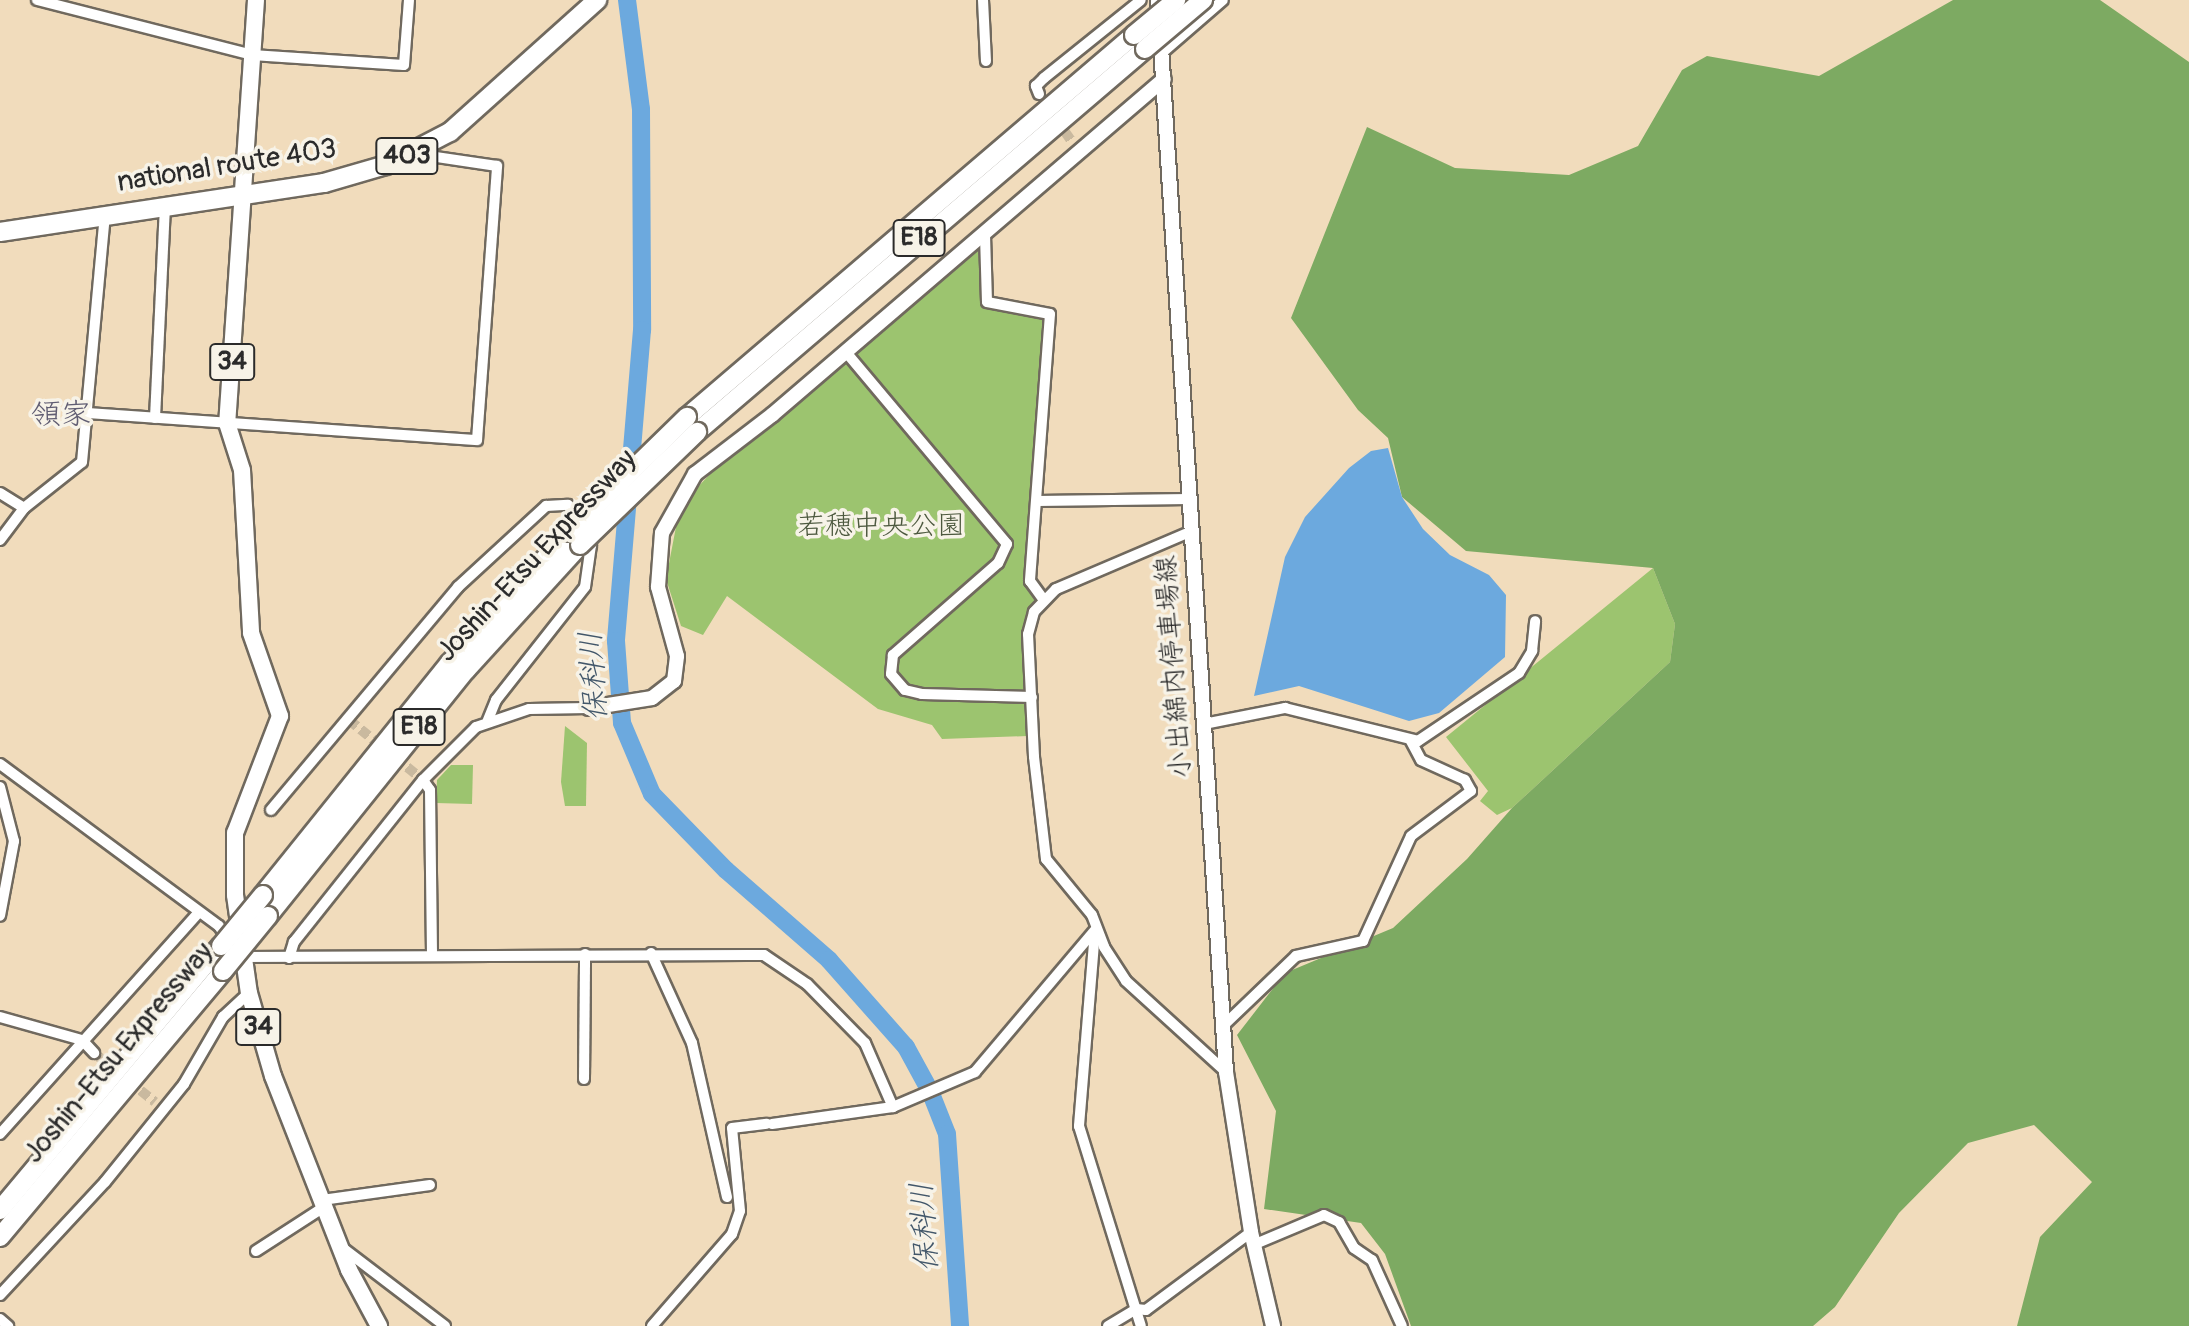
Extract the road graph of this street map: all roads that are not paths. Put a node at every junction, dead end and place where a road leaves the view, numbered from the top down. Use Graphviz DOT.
graph roads {
  1 [pos="37,0"];
  2 [pos="256,0"];
  3 [pos="409,0"];
  4 [pos="597,0"];
  5 [pos="983,0"];
  6 [pos="1141,0"];
  7 [pos="1158,0"];
  8 [pos="1176,0"];
  9 [pos="1203,0"];
  10 [pos="1223,0"];
  11 [pos="1147,45"];
  12 [pos="252,55"];
  13 [pos="986,61"];
  14 [pos="1164,79"];
  15 [pos="1039,94"];
  16 [pos="420,150"];
  17 [pos="243,195"];
  18 [pos="165,206"];
  19 [pos="105,214"];
  20 [pos="0,232"];
  21 [pos="985,235"];
  22 [pos="845,351"];
  23 [pos="89,413"];
  24 [pos="155,418"];
  25 [pos="227,423"];
  26 [pos="0,493"];
  27 [pos="1189,499"];
  28 [pos="1037,501"];
  29 [pos="24,508"];
  30 [pos="1192,531"];
  31 [pos="574,539"];
  32 [pos="0,540"];
  33 [pos="1043,599"];
  34 [pos="1535,621"];
  35 [pos="1032,697"];
  36 [pos="589,708"];
  37 [pos="488,720"];
  38 [pos="1204,724"];
  39 [pos="1411,741"];
  40 [pos="0,764"];
  41 [pos="423,780"];
  42 [pos="0,787"];
  43 [pos="271,810"];
  44 [pos="199,912"];
  45 [pos="0,916"];
  46 [pos="1096,929"];
  47 [pos="651,953"];
  48 [pos="585,954"];
  49 [pos="432,956"];
  50 [pos="289,958"];
  51 [pos="243,960"];
  52 [pos="249,993"];
  53 [pos="0,1017"];
  54 [pos="1223,1026"];
  55 [pos="82,1040"];
  56 [pos="94,1053"];
  57 [pos="1226,1072"];
  58 [pos="584,1079"];
  59 [pos="893,1107"];
  60 [pos="0,1134"];
  61 [pos="430,1185"];
  62 [pos="727,1197"];
  63 [pos="323,1203"];
  64 [pos="0,1210"];
  65 [pos="0,1237"];
  66 [pos="1252,1239"];
  67 [pos="339,1245"];
  68 [pos="256,1251"];
  69 [pos="0,1295"];
  70 [pos="1136,1309"];
  71 [pos="0,1319"];
  72 [pos="8,1326"];
  73 [pos="379,1326"];
  74 [pos="445,1326"];
  75 [pos="652,1326"];
  76 [pos="1108,1326"];
  77 [pos="1141,1326"];
  78 [pos="1273,1326"];
  79 [pos="1402,1326"];
  1 -- 12 [label="street"];
  2 -- 12 [label="main road, 34"];
  3 -- 12 [label="street"];
  4 -- 16 [label="highway, national route 403 / 403"];
  5 -- 13 [label="street"];
  6 -- 15 [label="street"];
  7 -- 11 [label="main road, 小出綿内停車場線"];
  8 -- 11 [label="highway, Joshin-Etsu Expressway / E18, bridge"];
  9 -- 11 [label="highway, Joshin-Etsu Expressway / E18, bridge"];
  10 -- 11 [label="street"];
  11 -- 14 [label="main road, 小出綿内停車場線"];
  11 -- 31 [label="highway, Joshin-Etsu Expressway / E18, bridge"];
  12 -- 17 [label="main road, 34"];
  14 -- 21 [label="main road"];
  14 -- 27 [label="main road, 小出綿内停車場線"];
  16 -- 17 [label="highway, national route 403 / 403"];
  16 -- 25 [label="street"];
  17 -- 18 [label="highway, national route 403 / 403"];
  17 -- 25 [label="main road, 34"];
  18 -- 19 [label="highway, national route 403 / 403"];
  18 -- 24 [label="street"];
  19 -- 20 [label="highway, national route 403 / 403"];
  19 -- 23 [label="street"];
  21 -- 22 [label="main road"];
  21 -- 28 [label="street"];
  22 -- 35 [label="street"];
  22 -- 36 [label="main road"];
  23 -- 24 [label="street"];
  23 -- 29 [label="street"];
  24 -- 25 [label="street"];
  25 -- 51 [label="main road, 34"];
  26 -- 29 [label="street"];
  27 -- 28 [label="street"];
  27 -- 30 [label="main road, 小出綿内停車場線"];
  28 -- 33 [label="street"];
  29 -- 32 [label="street"];
  30 -- 33 [label="street"];
  30 -- 38 [label="main road, 小出綿内停車場線"];
  31 -- 64 [label="highway, Joshin-Etsu Expressway / E18, bridge"];
  31 -- 65 [label="highway, Joshin-Etsu Expressway / E18, bridge"];
  33 -- 35 [label="street"];
  34 -- 39 [label="street"];
  35 -- 46 [label="street"];
  36 -- 37 [label="street"];
  37 -- 41 [label="street"];
  37 -- 43 [label="street"];
  38 -- 39 [label="street"];
  38 -- 54 [label="main road, 小出綿内停車場線"];
  39 -- 54 [label="street"];
  40 -- 44 [label="street"];
  41 -- 49 [label="street"];
  41 -- 50 [label="street"];
  42 -- 45 [label="street"];
  44 -- 51 [label="street"];
  44 -- 55 [label="street"];
  46 -- 57 [label="street"];
  46 -- 59 [label="street"];
  46 -- 70 [label="street"];
  47 -- 48 [label="street"];
  47 -- 59 [label="street"];
  47 -- 62 [label="street"];
  48 -- 49 [label="street"];
  48 -- 58 [label="street"];
  49 -- 50 [label="street"];
  50 -- 51 [label="street"];
  51 -- 52 [label="main road, 34"];
  52 -- 63 [label="main road, 34"];
  52 -- 69 [label="street"];
  53 -- 55 [label="street"];
  54 -- 57 [label="main road, 小出綿内停車場線"];
  55 -- 56 [label="street"];
  55 -- 60 [label="street"];
  57 -- 66 [label="main road, 小出綿内停車場線"];
  59 -- 75 [label="street"];
  61 -- 63 [label="street"];
  63 -- 67 [label="main road, 34"];
  63 -- 68 [label="street"];
  66 -- 70 [label="street"];
  66 -- 78 [label="main road, 小出綿内停車場線"];
  66 -- 79 [label="street"];
  67 -- 73 [label="main road, 34"];
  67 -- 74 [label="street"];
  70 -- 76 [label="street"];
  70 -- 77 [label="street"];
  71 -- 72 [label="street"];
}
